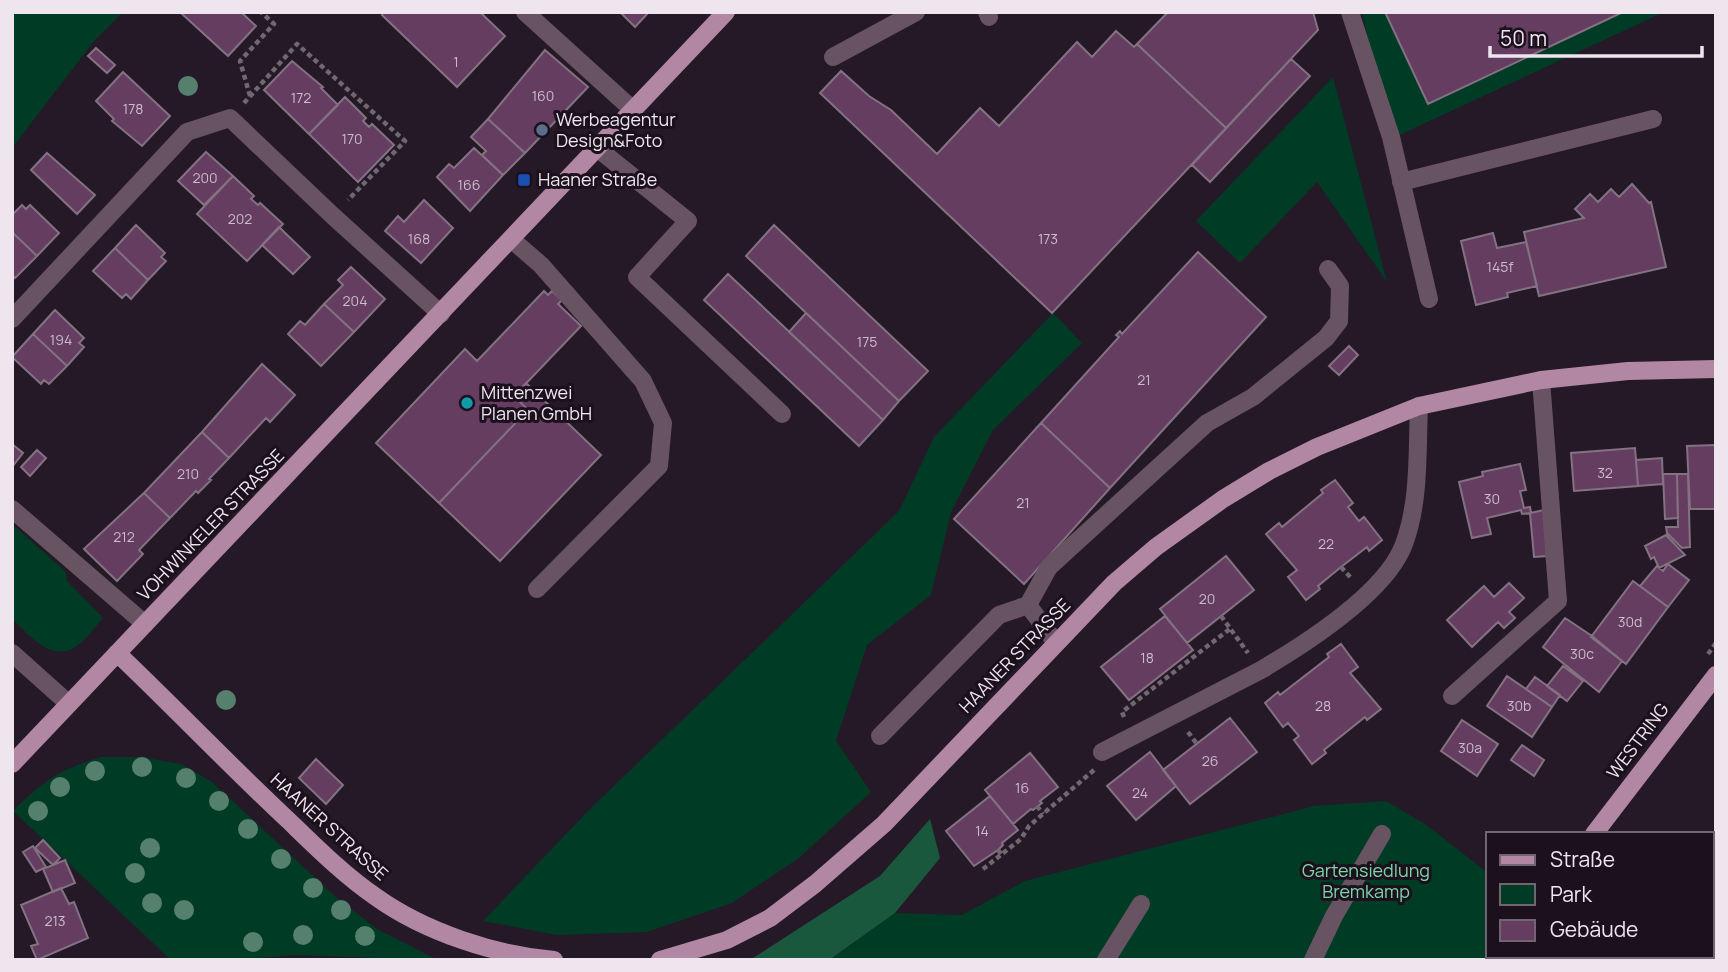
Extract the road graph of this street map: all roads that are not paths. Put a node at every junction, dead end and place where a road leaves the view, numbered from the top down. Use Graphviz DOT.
graph roads {
  1 [pos="525,12"];
  2 [pos="726,12"];
  3 [pos="916,12"];
  4 [pos="1350,12"];
  5 [pos="833,57"];
  6 [pos="633,110"];
  7 [pos="1653,119"];
  8 [pos="597,148"];
  9 [pos="1401,182"];
  10 [pos="511,239"];
  11 [pos="1328,270"];
  12 [pos="1429,299"];
  13 [pos="441,314"];
  14 [pos="12,319"];
  15 [pos="1716,369"];
  16 [pos="1541,380"];
  17 [pos="1419,406"];
  18 [pos="782,414"];
  19 [pos="12,509"];
  20 [pos="537,589"];
  21 [pos="1028,606"];
  22 [pos="145,624"];
  23 [pos="1056,643"];
  24 [pos="12,653"];
  25 [pos="117,653"];
  26 [pos="1716,676"];
  27 [pos="1452,695"];
  28 [pos="69,704"];
  29 [pos="880,736"];
  30 [pos="1102,752"];
  31 [pos="12,764"];
  32 [pos="1596,832"];
  33 [pos="1382,834"];
  34 [pos="1141,904"];
  35 [pos="554,960"];
  36 [pos="660,960"];
  37 [pos="1106,960"];
  38 [pos="1313,960"];
  1 -- 6 [label="street"];
  2 -- 6 [label="main road, VOHWINKELER STRASSE"];
  3 -- 5 [label="street"];
  4 -- 9 [label="street"];
  6 -- 8 [label="main road, VOHWINKELER STRASSE"];
  7 -- 9 [label="street"];
  8 -- 10 [label="main road, VOHWINKELER STRASSE"];
  8 -- 18 [label="street"];
  9 -- 12 [label="street"];
  10 -- 13 [label="main road, VOHWINKELER STRASSE"];
  10 -- 20 [label="street"];
  11 -- 21 [label="street"];
  13 -- 14 [label="street"];
  13 -- 22 [label="main road, VOHWINKELER STRASSE"];
  15 -- 16 [label="main road, HAANER STRASSE"];
  16 -- 17 [label="main road, HAANER STRASSE"];
  16 -- 27 [label="street"];
  17 -- 23 [label="main road, HAANER STRASSE"];
  17 -- 30 [label="street"];
  19 -- 22 [label="street"];
  21 -- 23 [label="street"];
  21 -- 29 [label="street"];
  22 -- 25 [label="main road, VOHWINKELER STRASSE"];
  23 -- 36 [label="main road, HAANER STRASSE"];
  24 -- 28 [label="street"];
  25 -- 28 [label="main road, VOHWINKELER STRASSE"];
  25 -- 35 [label="main road, HAANER STRASSE"];
  26 -- 32 [label="main road, WESTRING"];
  28 -- 31 [label="main road, VOHWINKELER STRASSE"];
  33 -- 38 [label="street"];
  34 -- 37 [label="street"];
}
